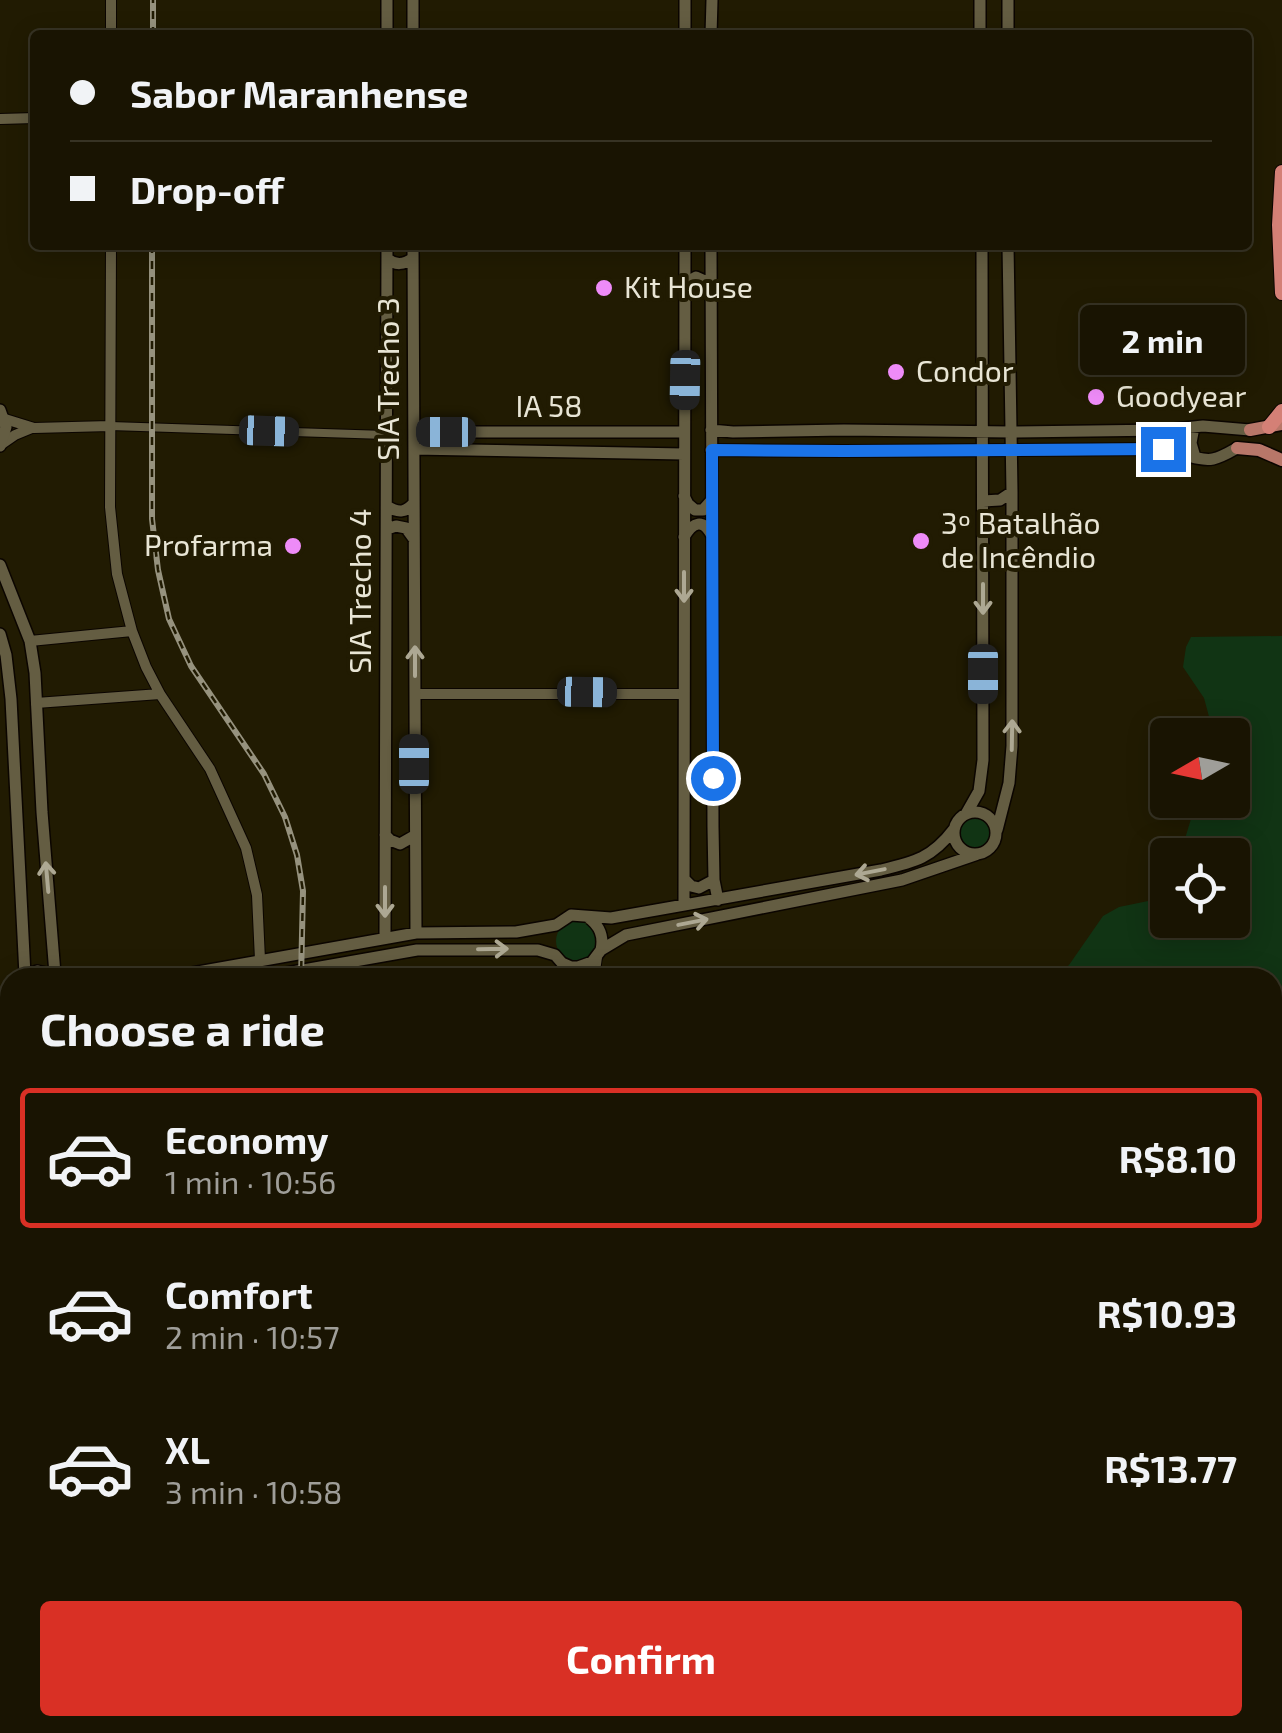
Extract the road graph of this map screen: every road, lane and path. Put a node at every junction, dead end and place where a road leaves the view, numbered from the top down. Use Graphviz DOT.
graph roads {
  1 [pos="110,0"];
  2 [pos="387,0"];
  3 [pos="413,0"];
  4 [pos="685,0"];
  5 [pos="712,0"];
  6 [pos="980,0"];
  7 [pos="1008,0"];
  8 [pos="111,30"];
  9 [pos="387,30"];
  10 [pos="413,30"];
  11 [pos="685,30"];
  12 [pos="712,30"];
  13 [pos="980,30"];
  14 [pos="1008,30"];
  15 [pos="0,118"];
  16 [pos="30,118"];
  17 [pos="1282,172"];
  18 [pos="111,250"];
  19 [pos="685,250"];
  20 [pos="711,250"];
  21 [pos="982,250"];
  22 [pos="1008,250"];
  23 [pos="387,252"];
  24 [pos="413,252"];
  25 [pos="1008,279"];
  26 [pos="982,280"];
  27 [pos="386,286"];
  28 [pos="414,288"];
  29 [pos="685,289"];
  30 [pos="711,291"];
  31 [pos="1282,292"];
  32 [pos="1282,411"];
  33 [pos="2,414"];
  34 [pos="110,426"];
  35 [pos="1276,426"];
  36 [pos="1194,427"];
  37 [pos="34,428"];
  38 [pos="1218,428"];
  39 [pos="711,430"];
  40 [pos="1250,430"];
  41 [pos="414,432"];
  42 [pos="540,432"];
  43 [pos="665,432"];
  44 [pos="684,432"];
  45 [pos="983,432"];
  46 [pos="1010,432"];
  47 [pos="386,436"];
  48 [pos="1,445"];
  49 [pos="1238,448"];
  50 [pos="414,450"];
  51 [pos="541,450"];
  52 [pos="712,450"];
  53 [pos="982,450"];
  54 [pos="1010,450"];
  55 [pos="666,452"];
  56 [pos="684,454"];
  57 [pos="1196,456"];
  58 [pos="1217,458"];
  59 [pos="1282,460"];
  60 [pos="1012,492"];
  61 [pos="684,496"];
  62 [pos="712,501"];
  63 [pos="983,501"];
  64 [pos="414,503"];
  65 [pos="388,506"];
  66 [pos="387,530"];
  67 [pos="712,536"];
  68 [pos="684,537"];
  69 [pos="414,539"];
  70 [pos="0,565"];
  71 [pos="132,631"];
  72 [pos="0,634"];
  73 [pos="30,641"];
  74 [pos="160,694"];
  75 [pos="415,694"];
  76 [pos="684,694"];
  77 [pos="36,703"];
  78 [pos="966,814"];
  79 [pos="954,830"];
  80 [pos="996,830"];
  81 [pos="385,835"];
  82 [pos="414,836"];
  83 [pos="978,854"];
  84 [pos="684,879"];
  85 [pos="714,880"];
  86 [pos="718,900"];
  87 [pos="684,906"];
  88 [pos="588,917"];
  89 [pos="556,924"];
  90 [pos="416,933"];
  91 [pos="386,938"];
  92 [pos="599,954"];
  93 [pos="554,956"];
  94 [pos="260,960"];
  95 [pos="571,967"];
  96 [pos="23,968"];
  97 [pos="57,968"];
  98 [pos="217,968"];
  99 [pos="315,968"];
  100 [pos="596,968"];
  1 -- 8 [label="street"];
  2 -- 9 [label="main road"];
  3 -- 10 [label="main road"];
  4 -- 11 [label="main road"];
  5 -- 12 [label="main road"];
  6 -- 13 [label="main road"];
  7 -- 14 [label="main road"];
  15 -- 16 [label="street"];
  17 -- 31 [label="highway"];
  18 -- 34 [label="street"];
  19 -- 20 [label="main road"];
  19 -- 29 [label="main road"];
  20 -- 30 [label="main road"];
  21 -- 26 [label="main road"];
  22 -- 25 [label="main road"];
  23 -- 24 [label="main road"];
  23 -- 27 [label="main road, SIA Trecho 4"];
  24 -- 28 [label="main road, SIA Trecho 3"];
  25 -- 26 [label="main road"];
  25 -- 46 [label="main road"];
  26 -- 45 [label="main road"];
  27 -- 28 [label="main road"];
  27 -- 47 [label="main road, SIA Trecho 4"];
  28 -- 41 [label="main road, SIA Trecho 3"];
  29 -- 30 [label="main road"];
  29 -- 44 [label="main road"];
  30 -- 39 [label="main road"];
  32 -- 35 [label="highway"];
  33 -- 37 [label="street"];
  33 -- 48 [label="main road"];
  34 -- 37 [label="street"];
  34 -- 47 [label="street"];
  34 -- 71 [label="street"];
  35 -- 40 [label="main road"];
  36 -- 38 [label="main road"];
  36 -- 46 [label="main road"];
  36 -- 57 [label="main road"];
  37 -- 48 [label="street"];
  38 -- 40 [label="main road"];
  38 -- 58 [label="main road"];
  39 -- 45 [label="main road"];
  39 -- 52 [label="main road"];
  41 -- 42 [label="main road, IA 58"];
  41 -- 50 [label="main road, SIA Trecho 3"];
  42 -- 43 [label="main road, IA 58"];
  42 -- 51 [label="main road"];
  43 -- 44 [label="main road, IA 58"];
  43 -- 55 [label="main road"];
  44 -- 56 [label="main road"];
  45 -- 46 [label="main road"];
  45 -- 53 [label="main road"];
  46 -- 54 [label="main road"];
  47 -- 65 [label="main road, SIA Trecho 4"];
  49 -- 58 [label="main road"];
  49 -- 59 [label="main road"];
  50 -- 51 [label="main road, IA 58"];
  50 -- 64 [label="main road, SIA Trecho 3"];
  51 -- 55 [label="main road, IA 58"];
  52 -- 53 [label="main road"];
  52 -- 62 [label="main road"];
  53 -- 54 [label="main road"];
  53 -- 63 [label="main road"];
  54 -- 57 [label="main road"];
  54 -- 60 [label="main road"];
  55 -- 56 [label="main road, IA 58"];
  56 -- 61 [label="main road"];
  57 -- 58 [label="main road"];
  60 -- 63 [label="main road"];
  80 -- 60 [label="main road, one-way"];
  61 -- 62 [label="main road"];
  61 -- 68 [label="main road"];
  62 -- 67 [label="main road"];
  63 -- 78 [label="main road, one-way"];
  64 -- 65 [label="main road"];
  64 -- 69 [label="main road, SIA Trecho 3"];
  65 -- 66 [label="main road, SIA Trecho 4"];
  66 -- 69 [label="main road"];
  66 -- 81 [label="main road, SIA Trecho 4"];
  67 -- 68 [label="main road"];
  67 -- 85 [label="main road"];
  68 -- 76 [label="main road, one-way"];
  75 -- 69 [label="main road, SIA Trecho 3, one-way"];
  70 -- 73 [label="main road"];
  71 -- 73 [label="street"];
  71 -- 74 [label="street"];
  72 -- 96 [label="main road"];
  73 -- 77 [label="main road"];
  74 -- 77 [label="street"];
  74 -- 94 [label="street"];
  75 -- 76 [label="street"];
  75 -- 82 [label="main road, SIA Trecho 3"];
  76 -- 84 [label="main road"];
  97 -- 77 [label="main road, one-way"];
  78 -- 79 [label="main road"];
  78 -- 80 [label="main road"];
  79 -- 83 [label="main road"];
  79 -- 86 [label="main road, one-way"];
  80 -- 83 [label="main road"];
  81 -- 82 [label="main road"];
  81 -- 91 [label="main road, SIA Trecho 4, one-way"];
  82 -- 90 [label="main road, SIA Trecho 3"];
  92 -- 83 [label="main road, one-way"];
  84 -- 85 [label="main road"];
  84 -- 87 [label="main road"];
  85 -- 86 [label="main road"];
  86 -- 87 [label="main road"];
  87 -- 88 [label="main road"];
  88 -- 89 [label="main road"];
  88 -- 92 [label="main road"];
  89 -- 90 [label="main road"];
  89 -- 93 [label="main road"];
  90 -- 91 [label="main road"];
  91 -- 94 [label="main road"];
  92 -- 95 [label="main road"];
  92 -- 100 [label="street"];
  93 -- 95 [label="main road"];
  99 -- 93 [label="main road, one-way"];
  94 -- 98 [label="main road"];
}
